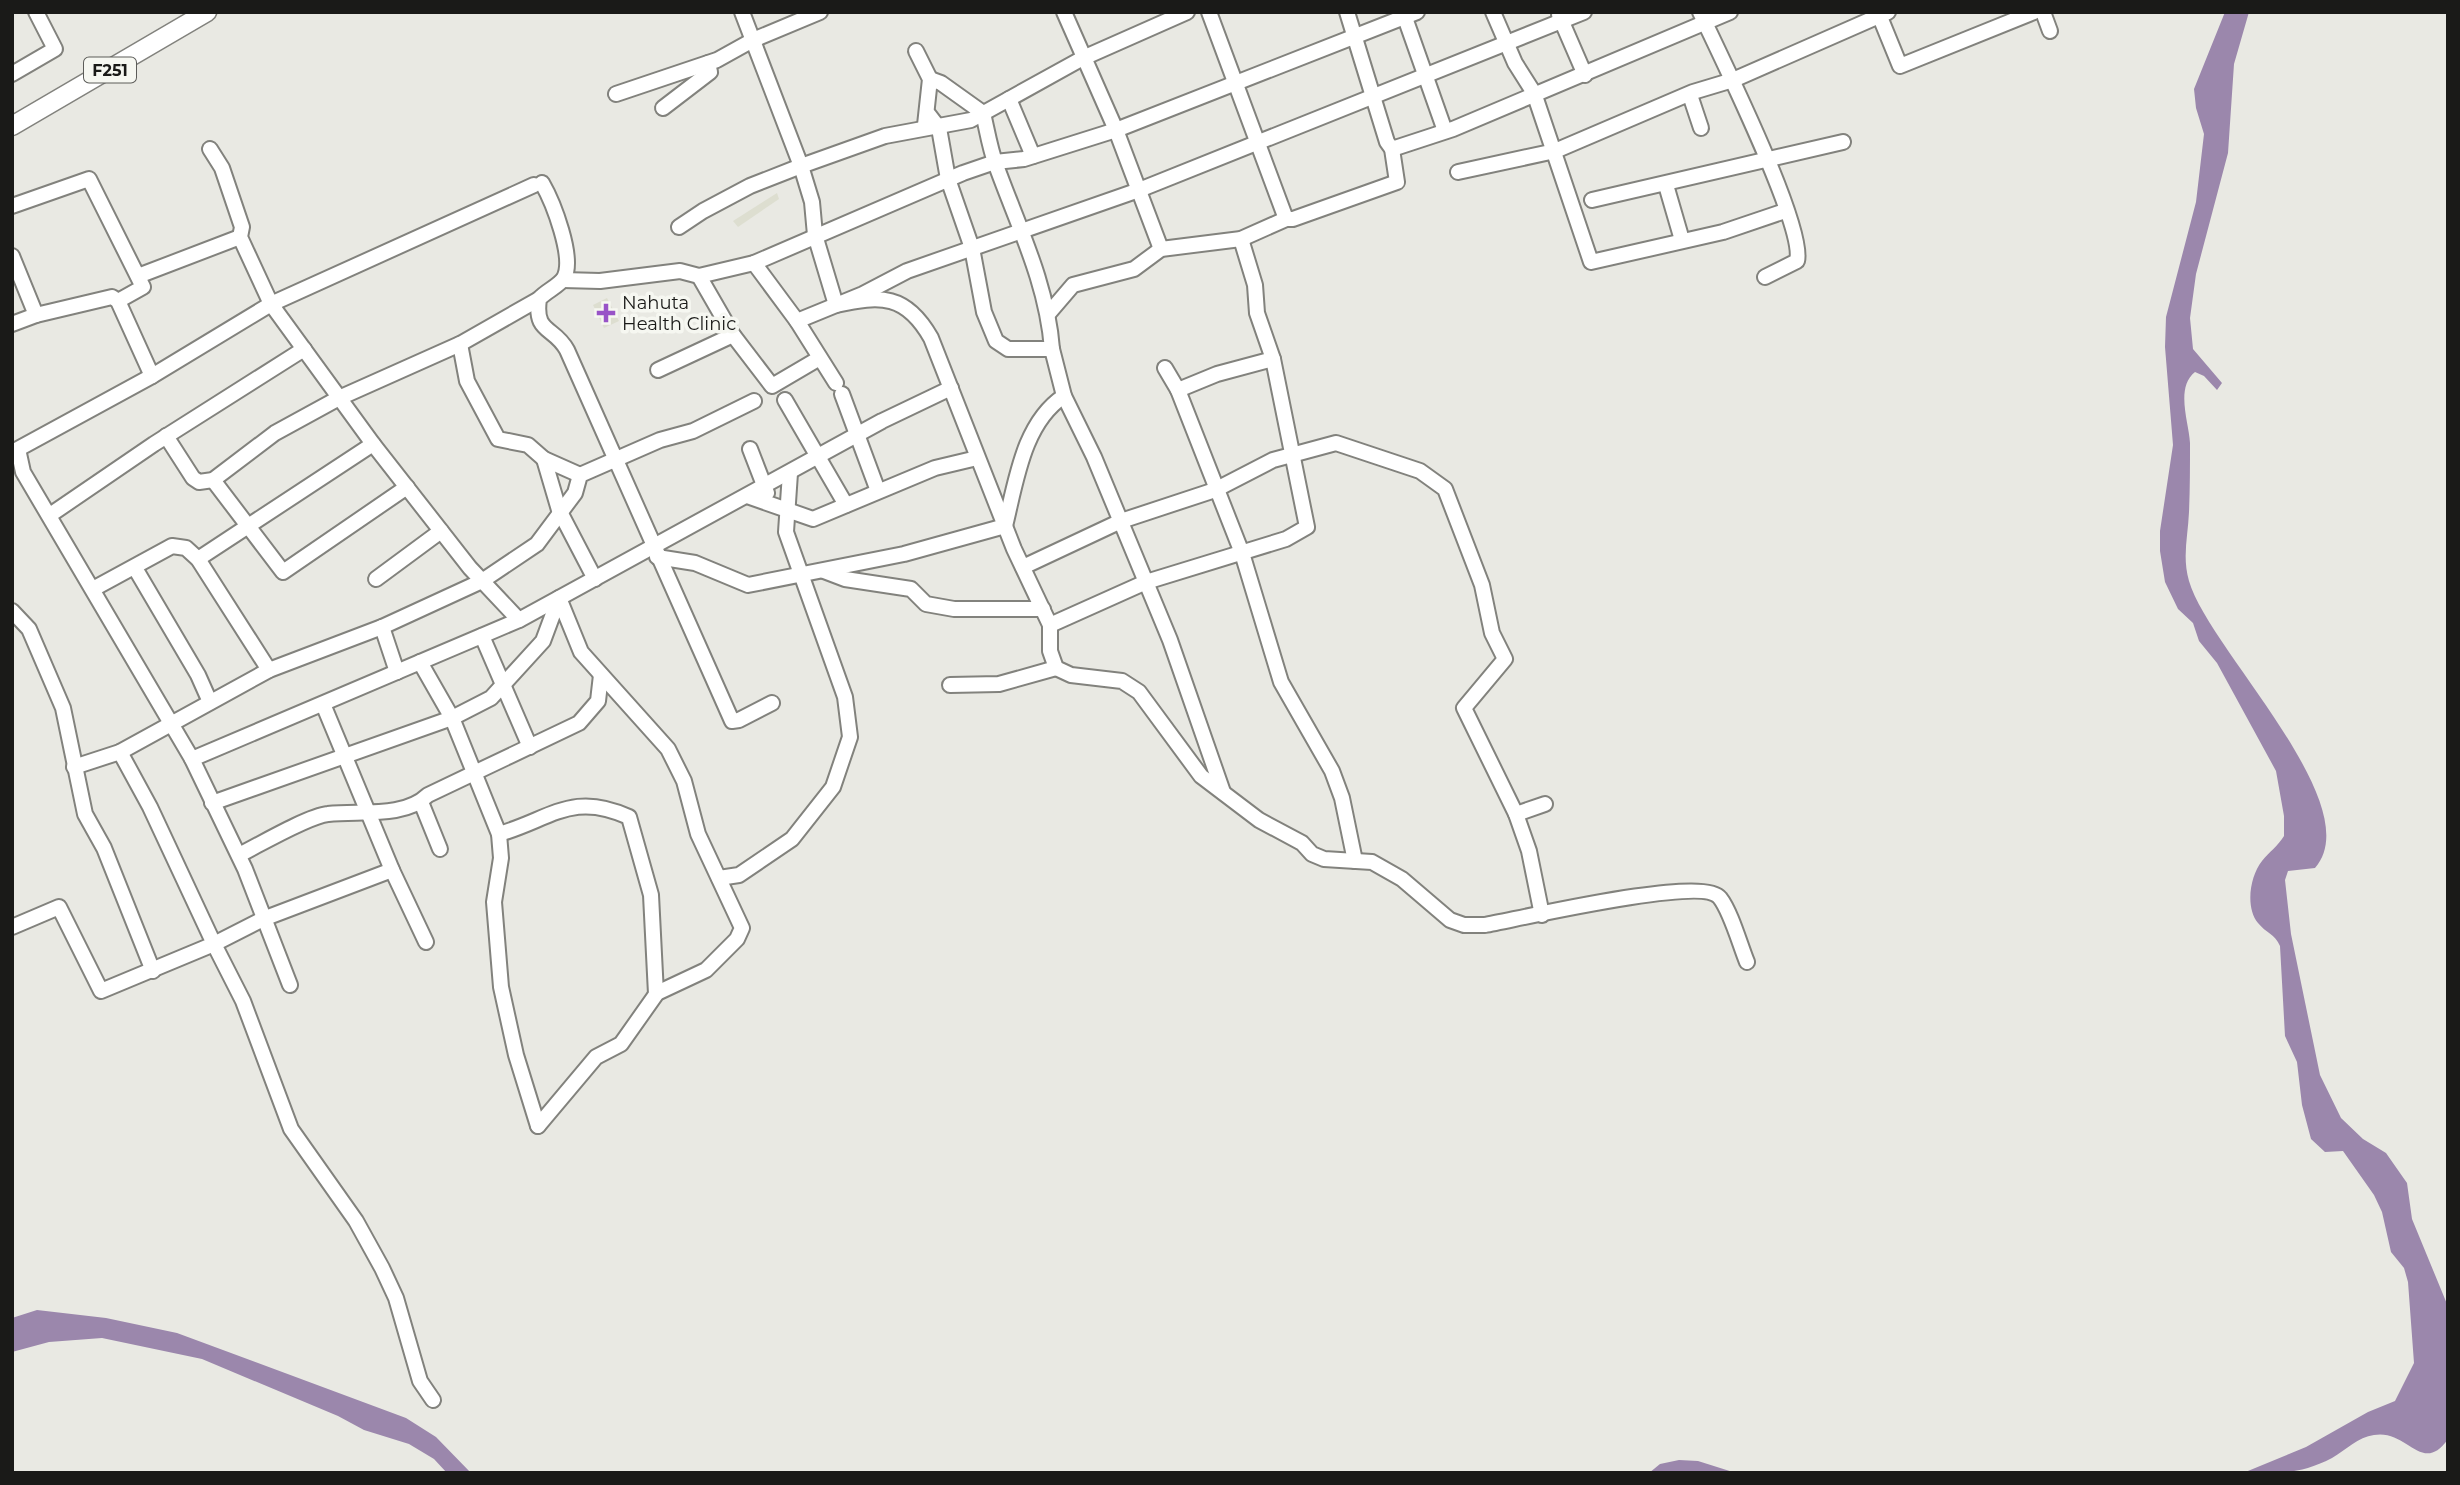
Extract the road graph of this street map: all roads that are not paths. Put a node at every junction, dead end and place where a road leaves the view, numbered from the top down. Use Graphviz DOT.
graph roads {
  1 [pos="36,12"];
  2 [pos="207,12"];
  3 [pos="741,12"];
  4 [pos="820,12"];
  5 [pos="1063,12"];
  6 [pos="1187,12"];
  7 [pos="1209,12"];
  8 [pos="1347,12"];
  9 [pos="1493,12"];
  10 [pos="1584,12"];
  11 [pos="1730,12"];
  12 [pos="2034,12"];
  13 [pos="2043,12"];
  14 [pos="1408,14"];
  15 [pos="1884,15"];
  16 [pos="1560,17"];
  17 [pos="1703,18"];
  18 [pos="2050,31"];
  19 [pos="1355,39"];
  20 [pos="753,40"];
  21 [pos="1507,45"];
  22 [pos="916,51"];
  23 [pos="1083,58"];
  24 [pos="708,63"];
  25 [pos="12,74"];
  26 [pos="1585,75"];
  27 [pos="1425,77"];
  28 [pos="930,79"];
  29 [pos="1733,80"];
  30 [pos="1236,81"];
  31 [pos="1534,93"];
  32 [pos="616,94"];
  33 [pos="1690,95"];
  34 [pos="1374,98"];
  35 [pos="1009,99"];
  36 [pos="663,107"];
  37 [pos="983,113"];
  38 [pos="929,115"];
  39 [pos="12,126"];
  40 [pos="1701,128"];
  41 [pos="932,129"];
  42 [pos="1116,130"];
  43 [pos="1445,131"];
  44 [pos="1258,141"];
  45 [pos="1843,142"];
  46 [pos="211,149"];
  47 [pos="1392,149"];
  48 [pos="1555,151"];
  49 [pos="1033,156"];
  50 [pos="1767,161"];
  51 [pos="995,162"];
  52 [pos="801,166"];
  53 [pos="1458,172"];
  54 [pos="948,179"];
  55 [pos="1666,185"];
  56 [pos="1139,190"];
  57 [pos="1592,200"];
  58 [pos="12,206"];
  59 [pos="1785,211"];
  60 [pos="1286,219"];
  61 [pos="679,227"];
  62 [pos="1023,230"];
  63 [pos="815,235"];
  64 [pos="240,237"];
  65 [pos="1241,239"];
  66 [pos="1682,240"];
  67 [pos="972,248"];
  68 [pos="1161,249"];
  69 [pos="12,256"];
  70 [pos="754,263"];
  71 [pos="138,276"];
  72 [pos="699,276"];
  73 [pos="1765,277"];
  74 [pos="563,280"];
  75 [pos="539,299"];
  76 [pos="118,301"];
  77 [pos="271,303"];
  78 [pos="836,305"];
  79 [pos="1049,313"];
  80 [pos="36,315"];
  81 [pos="797,321"];
  82 [pos="12,324"];
  83 [pos="733,335"];
  84 [pos="460,344"];
  85 [pos="304,349"];
  86 [pos="1052,349"];
  87 [pos="818,359"];
  88 [pos="1273,359"];
  89 [pos="1165,368"];
  90 [pos="658,370"];
  91 [pos="152,376"];
  92 [pos="950,388"];
  93 [pos="1178,390"];
  94 [pos="1064,396"];
  95 [pos="339,397"];
  96 [pos="785,400"];
  97 [pos="754,401"];
  98 [pos="166,436"];
  99 [pos="859,436"];
  100 [pos="373,444"];
  101 [pos="750,449"];
  102 [pos="1293,454"];
  103 [pos="820,457"];
  104 [pos="977,458"];
  105 [pos="544,459"];
  106 [pos="614,459"];
  107 [pos="790,473"];
  108 [pos="18,475"];
  109 [pos="580,475"];
  110 [pos="213,480"];
  111 [pos="407,487"];
  112 [pos="764,487"];
  113 [pos="1215,489"];
  114 [pos="878,491"];
  115 [pos="747,496"];
  116 [pos="846,505"];
  117 [pos="781,508"];
  118 [pos="559,510"];
  119 [pos="50,515"];
  120 [pos="1121,521"];
  121 [pos="247,525"];
  122 [pos="1005,526"];
  123 [pos="440,531"];
  124 [pos="655,552"];
  125 [pos="1242,553"];
  126 [pos="198,559"];
  127 [pos="1023,567"];
  128 [pos="135,568"];
  129 [pos="824,571"];
  130 [pos="800,576"];
  131 [pos="376,579"];
  132 [pos="594,579"];
  133 [pos="482,581"];
  134 [pos="1146,583"];
  135 [pos="93,589"];
  136 [pos="559,598"];
  137 [pos="1043,609"];
  138 [pos="12,611"];
  139 [pos="519,620"];
  140 [pos="1050,625"];
  141 [pos="382,627"];
  142 [pos="482,636"];
  143 [pos="421,662"];
  144 [pos="1056,668"];
  145 [pos="269,670"];
  146 [pos="397,673"];
  147 [pos="601,675"];
  148 [pos="950,685"];
  149 [pos="503,689"];
  150 [pos="210,702"];
  151 [pos="772,703"];
  152 [pos="323,704"];
  153 [pos="452,718"];
  154 [pos="172,724"];
  155 [pos="530,747"];
  156 [pos="120,752"];
  157 [pos="347,756"];
  158 [pos="192,759"];
  159 [pos="74,767"];
  160 [pos="475,775"];
  161 [pos="1223,792"];
  162 [pos="421,802"];
  163 [pos="212,803"];
  164 [pos="1545,804"];
  165 [pos="370,814"];
  166 [pos="1516,814"];
  167 [pos="499,834"];
  168 [pos="440,849"];
  169 [pos="239,855"];
  170 [pos="1355,861"];
  171 [pos="392,870"];
  172 [pos="719,878"];
  173 [pos="1542,915"];
  174 [pos="262,919"];
  175 [pos="12,927"];
  176 [pos="426,943"];
  177 [pos="214,944"];
  178 [pos="1747,962"];
  179 [pos="153,971"];
  180 [pos="290,985"];
  181 [pos="656,994"];
  182 [pos="433,1401"];
  1 -- 25 [label="street"];
  2 -- 39 [label="main road, F251"];
  3 -- 20 [label="street"];
  4 -- 20 [label="street"];
  5 -- 23 [label="street"];
  6 -- 23 [label="street"];
  7 -- 30 [label="street"];
  8 -- 19 [label="street"];
  9 -- 21 [label="street"];
  10 -- 16 [label="street"];
  11 -- 17 [label="street"];
  12 -- 15 [label="street"];
  13 -- 18 [label="street"];
  14 -- 19 [label="street"];
  14 -- 27 [label="street"];
  15 -- 29 [label="street"];
  16 -- 21 [label="street"];
  16 -- 26 [label="street"];
  17 -- 26 [label="street"];
  17 -- 29 [label="street"];
  19 -- 30 [label="street"];
  19 -- 34 [label="street"];
  20 -- 24 [label="street"];
  20 -- 52 [label="street"];
  21 -- 27 [label="street"];
  21 -- 31 [label="street"];
  22 -- 28 [label="street"];
  23 -- 35 [label="street"];
  23 -- 42 [label="street"];
  24 -- 32 [label="street"];
  24 -- 36 [label="street"];
  26 -- 31 [label="street"];
  27 -- 34 [label="street"];
  27 -- 43 [label="street"];
  28 -- 37 [label="street"];
  28 -- 41 [label="street"];
  29 -- 33 [label="street"];
  29 -- 50 [label="street"];
  30 -- 42 [label="street"];
  30 -- 44 [label="street"];
  31 -- 43 [label="street"];
  31 -- 48 [label="street"];
  33 -- 40 [label="street"];
  33 -- 48 [label="street"];
  34 -- 44 [label="street"];
  34 -- 47 [label="street"];
  35 -- 37 [label="street"];
  35 -- 49 [label="street"];
  37 -- 41 [label="street"];
  37 -- 51 [label="street"];
  38 -- 41 [label="street"];
  41 -- 52 [label="street"];
  41 -- 54 [label="street"];
  42 -- 49 [label="street"];
  42 -- 56 [label="street"];
  43 -- 47 [label="street"];
  44 -- 56 [label="street"];
  44 -- 60 [label="street"];
  45 -- 50 [label="street"];
  46 -- 64 [label="street"];
  47 -- 60 [label="street"];
  48 -- 53 [label="street"];
  48 -- 66 [label="street"];
  49 -- 51 [label="street"];
  50 -- 55 [label="street"];
  50 -- 59 [label="street"];
  51 -- 54 [label="street"];
  51 -- 62 [label="street"];
  52 -- 61 [label="street"];
  52 -- 63 [label="street"];
  54 -- 63 [label="street"];
  54 -- 67 [label="street"];
  55 -- 57 [label="street"];
  55 -- 66 [label="street"];
  56 -- 62 [label="street"];
  56 -- 68 [label="street"];
  58 -- 71 [label="street"];
  59 -- 66 [label="street"];
  59 -- 73 [label="street"];
  60 -- 65 [label="street"];
  62 -- 67 [label="street"];
  62 -- 79 [label="street"];
  63 -- 70 [label="street"];
  63 -- 78 [label="street"];
  64 -- 71 [label="street"];
  64 -- 77 [label="street"];
  65 -- 68 [label="street"];
  65 -- 88 [label="street"];
  67 -- 78 [label="street"];
  67 -- 86 [label="street"];
  68 -- 79 [label="street"];
  69 -- 80 [label="street"];
  70 -- 72 [label="street"];
  70 -- 81 [label="street"];
  71 -- 76 [label="street"];
  72 -- 74 [label="street"];
  72 -- 83 [label="street"];
  74 -- 75 [label="street"];
  74 -- 77 [label="street"];
  75 -- 84 [label="street"];
  75 -- 106 [label="street"];
  76 -- 80 [label="street"];
  76 -- 91 [label="street"];
  77 -- 85 [label="street"];
  77 -- 91 [label="street"];
  78 -- 81 [label="street"];
  78 -- 92 [label="street"];
  79 -- 86 [label="street"];
  80 -- 82 [label="street"];
  81 -- 87 [label="street"];
  83 -- 87 [label="street"];
  83 -- 90 [label="street"];
  84 -- 95 [label="street"];
  84 -- 105 [label="street"];
  85 -- 95 [label="street"];
  85 -- 98 [label="street"];
  86 -- 94 [label="street"];
  87 -- 99 [label="street"];
  88 -- 93 [label="street"];
  88 -- 102 [label="street"];
  89 -- 93 [label="street"];
  91 -- 108 [label="street"];
  92 -- 99 [label="street"];
  92 -- 104 [label="street"];
  93 -- 113 [label="street"];
  94 -- 120 [label="street"];
  94 -- 122 [label="street"];
  95 -- 100 [label="street"];
  95 -- 110 [label="street"];
  96 -- 103 [label="street"];
  97 -- 106 [label="street"];
  98 -- 110 [label="street"];
  98 -- 119 [label="street"];
  99 -- 103 [label="street"];
  99 -- 114 [label="street"];
  100 -- 111 [label="street"];
  100 -- 121 [label="street"];
  101 -- 112 [label="street"];
  102 -- 113 [label="street"];
  102 -- 125 [label="street"];
  102 -- 166 [label="street"];
  103 -- 107 [label="street"];
  103 -- 116 [label="street"];
  104 -- 114 [label="street"];
  104 -- 122 [label="street"];
  105 -- 109 [label="street"];
  105 -- 118 [label="street"];
  106 -- 109 [label="street"];
  106 -- 124 [label="street"];
  107 -- 112 [label="street"];
  107 -- 117 [label="street"];
  108 -- 119 [label="street"];
  109 -- 118 [label="street"];
  110 -- 121 [label="street"];
  111 -- 121 [label="street"];
  111 -- 123 [label="street"];
  112 -- 115 [label="street"];
  112 -- 117 [label="street"];
  113 -- 120 [label="street"];
  113 -- 125 [label="street"];
  114 -- 116 [label="street"];
  115 -- 117 [label="street"];
  115 -- 124 [label="street"];
  116 -- 117 [label="street"];
  117 -- 130 [label="street"];
  118 -- 132 [label="street"];
  118 -- 133 [label="street"];
  119 -- 135 [label="street"];
  120 -- 127 [label="street"];
  120 -- 134 [label="street"];
  121 -- 126 [label="street"];
  122 -- 127 [label="street"];
  122 -- 129 [label="street"];
  123 -- 131 [label="street"];
  123 -- 133 [label="street"];
  124 -- 130 [label="street"];
  124 -- 132 [label="street"];
  124 -- 151 [label="street"];
  125 -- 134 [label="street"];
  125 -- 170 [label="street"];
  126 -- 128 [label="street"];
  126 -- 145 [label="street"];
  127 -- 137 [label="street"];
  128 -- 135 [label="street"];
  128 -- 150 [label="street"];
  129 -- 130 [label="street"];
  129 -- 137 [label="street"];
  130 -- 172 [label="street"];
  132 -- 136 [label="street"];
  133 -- 139 [label="street"];
  133 -- 141 [label="street"];
  134 -- 140 [label="street"];
  134 -- 161 [label="street"];
  135 -- 154 [label="street"];
  136 -- 139 [label="street"];
  136 -- 147 [label="street"];
  136 -- 149 [label="street"];
  137 -- 140 [label="street"];
  138 -- 159 [label="street"];
  139 -- 142 [label="street"];
  140 -- 144 [label="street"];
  141 -- 145 [label="street"];
  141 -- 146 [label="street"];
  142 -- 143 [label="street"];
  142 -- 149 [label="street"];
  143 -- 146 [label="street"];
  143 -- 153 [label="street"];
  144 -- 148 [label="street"];
  144 -- 161 [label="street"];
  145 -- 150 [label="street"];
  146 -- 152 [label="street"];
  147 -- 155 [label="street"];
  147 -- 172 [label="street"];
  149 -- 153 [label="street"];
  149 -- 155 [label="street"];
  150 -- 154 [label="street"];
  152 -- 157 [label="street"];
  152 -- 158 [label="street"];
  153 -- 157 [label="street"];
  153 -- 160 [label="street"];
  154 -- 156 [label="street"];
  154 -- 158 [label="street"];
  155 -- 160 [label="street"];
  156 -- 159 [label="street"];
  156 -- 177 [label="street"];
  157 -- 163 [label="street"];
  157 -- 165 [label="street"];
  158 -- 163 [label="street"];
  159 -- 179 [label="street"];
  160 -- 162 [label="street"];
  160 -- 167 [label="street"];
  161 -- 170 [label="street"];
  162 -- 165 [label="street"];
  162 -- 168 [label="street"];
  163 -- 169 [label="street"];
  164 -- 166 [label="street"];
  165 -- 169 [label="street"];
  165 -- 171 [label="street"];
  166 -- 173 [label="street"];
  167 -- 181 [label="street"];
  167 -- 181 [label="street"];
  169 -- 174 [label="street"];
  170 -- 173 [label="street"];
  171 -- 174 [label="street"];
  171 -- 176 [label="street"];
  172 -- 181 [label="street"];
  173 -- 178 [label="street"];
  174 -- 177 [label="street"];
  174 -- 180 [label="street"];
  175 -- 179 [label="street"];
  177 -- 179 [label="street"];
  177 -- 182 [label="street"];
}
